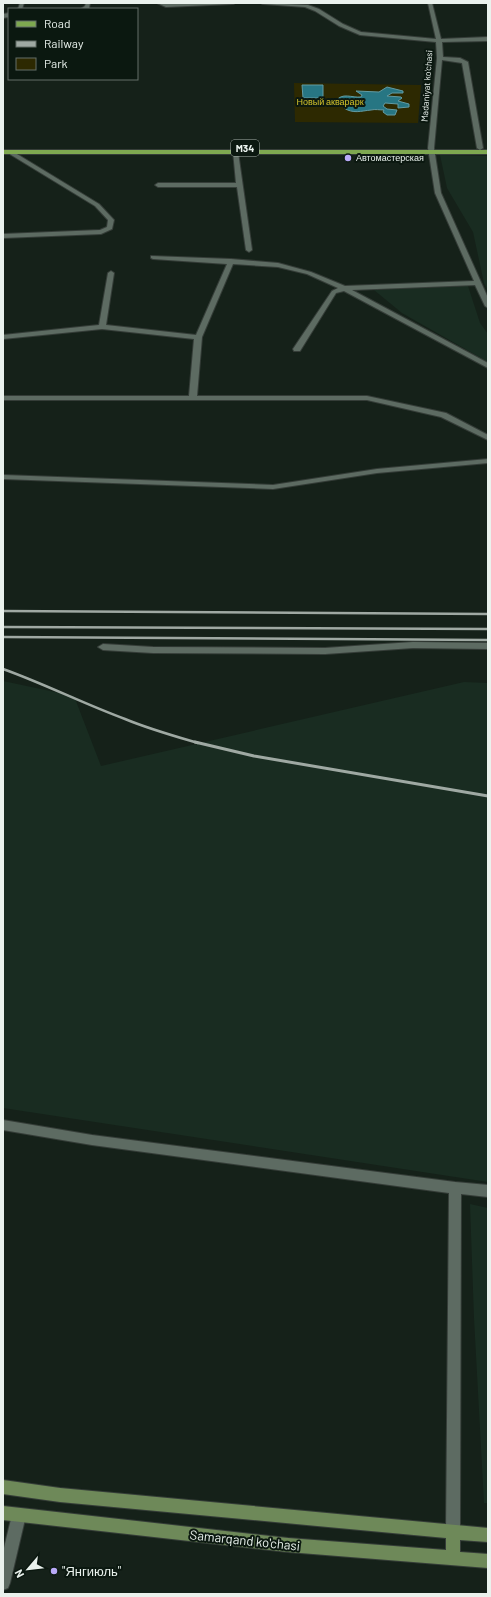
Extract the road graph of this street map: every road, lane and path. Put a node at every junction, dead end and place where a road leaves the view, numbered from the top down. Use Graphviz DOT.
graph roads {
  1 [pos="159,3"];
  2 [pos="233,3"];
  3 [pos="263,3"];
  4 [pos="281,3"];
  5 [pos="430,3"];
  6 [pos="488,39"];
  7 [pos="439,41"];
  8 [pos="440,58"];
  9 [pos="3,147"];
  10 [pos="480,148"];
  11 [pos="488,148"];
  12 [pos="431,150"];
  13 [pos="3,152"];
  14 [pos="10,152"];
  15 [pos="234,152"];
  16 [pos="488,152"];
  17 [pos="158,185"];
  18 [pos="239,186"];
  19 [pos="3,236"];
  20 [pos="249,250"];
  21 [pos="153,257"];
  22 [pos="231,261"];
  23 [pos="110,273"];
  24 [pos="478,283"];
  25 [pos="344,288"];
  26 [pos="488,306"];
  27 [pos="102,327"];
  28 [pos="3,337"];
  29 [pos="198,337"];
  30 [pos="297,349"];
  31 [pos="488,366"];
  32 [pos="3,398"];
  33 [pos="194,398"];
  34 [pos="488,438"];
  35 [pos="488,461"];
  36 [pos="3,477"];
  37 [pos="488,646"];
  38 [pos="103,647"];
  39 [pos="3,1125"];
  40 [pos="455,1188"];
  41 [pos="488,1190"];
  42 [pos="3,1487"];
  43 [pos="3,1513"];
  44 [pos="19,1515"];
  45 [pos="453,1533"];
  46 [pos="488,1535"];
  47 [pos="453,1559"];
  48 [pos="488,1561"];
  49 [pos="3,1583"];
  1 -- 2 [label="street"];
  3 -- 4 [label="street"];
  4 -- 7 [label="street"];
  5 -- 7 [label="street, Madaniyat ko'chasi"];
  6 -- 7 [label="street"];
  7 -- 8 [label="street, Madaniyat ko'chasi"];
  8 -- 10 [label="street"];
  8 -- 12 [label="street, Madaniyat ko'chasi"];
  9 -- 12 [label="main road, M34"];
  10 -- 11 [label="main road, M34"];
  10 -- 12 [label="main road, M34"];
  12 -- 15 [label="main road, M34"];
  12 -- 16 [label="main road, M34"];
  12 -- 24 [label="street, Madaniyat ko'chasi"];
  13 -- 14 [label="main road, M34"];
  14 -- 15 [label="main road, M34"];
  14 -- 19 [label="street"];
  15 -- 18 [label="street"];
  17 -- 18 [label="street"];
  18 -- 20 [label="street"];
  21 -- 22 [label="street"];
  22 -- 25 [label="street"];
  22 -- 29 [label="street"];
  23 -- 27 [label="street"];
  24 -- 25 [label="street"];
  24 -- 26 [label="street, Madaniyat ko'chasi"];
  25 -- 30 [label="street"];
  25 -- 31 [label="street"];
  27 -- 28 [label="street"];
  27 -- 29 [label="street"];
  29 -- 33 [label="street"];
  32 -- 33 [label="street"];
  33 -- 34 [label="street"];
  35 -- 36 [label="street"];
  37 -- 38 [label="street"];
  39 -- 40 [label="street"];
  40 -- 41 [label="street"];
  40 -- 45 [label="street"];
  42 -- 45 [label="main road"];
  43 -- 44 [label="main road, Samarqand ko'chasi"];
  44 -- 47 [label="main road, Samarqand ko'chasi"];
  44 -- 49 [label="street"];
  45 -- 46 [label="main road"];
  45 -- 47 [label="main road"];
  47 -- 48 [label="main road, Samarqand ko'chasi"];
}
